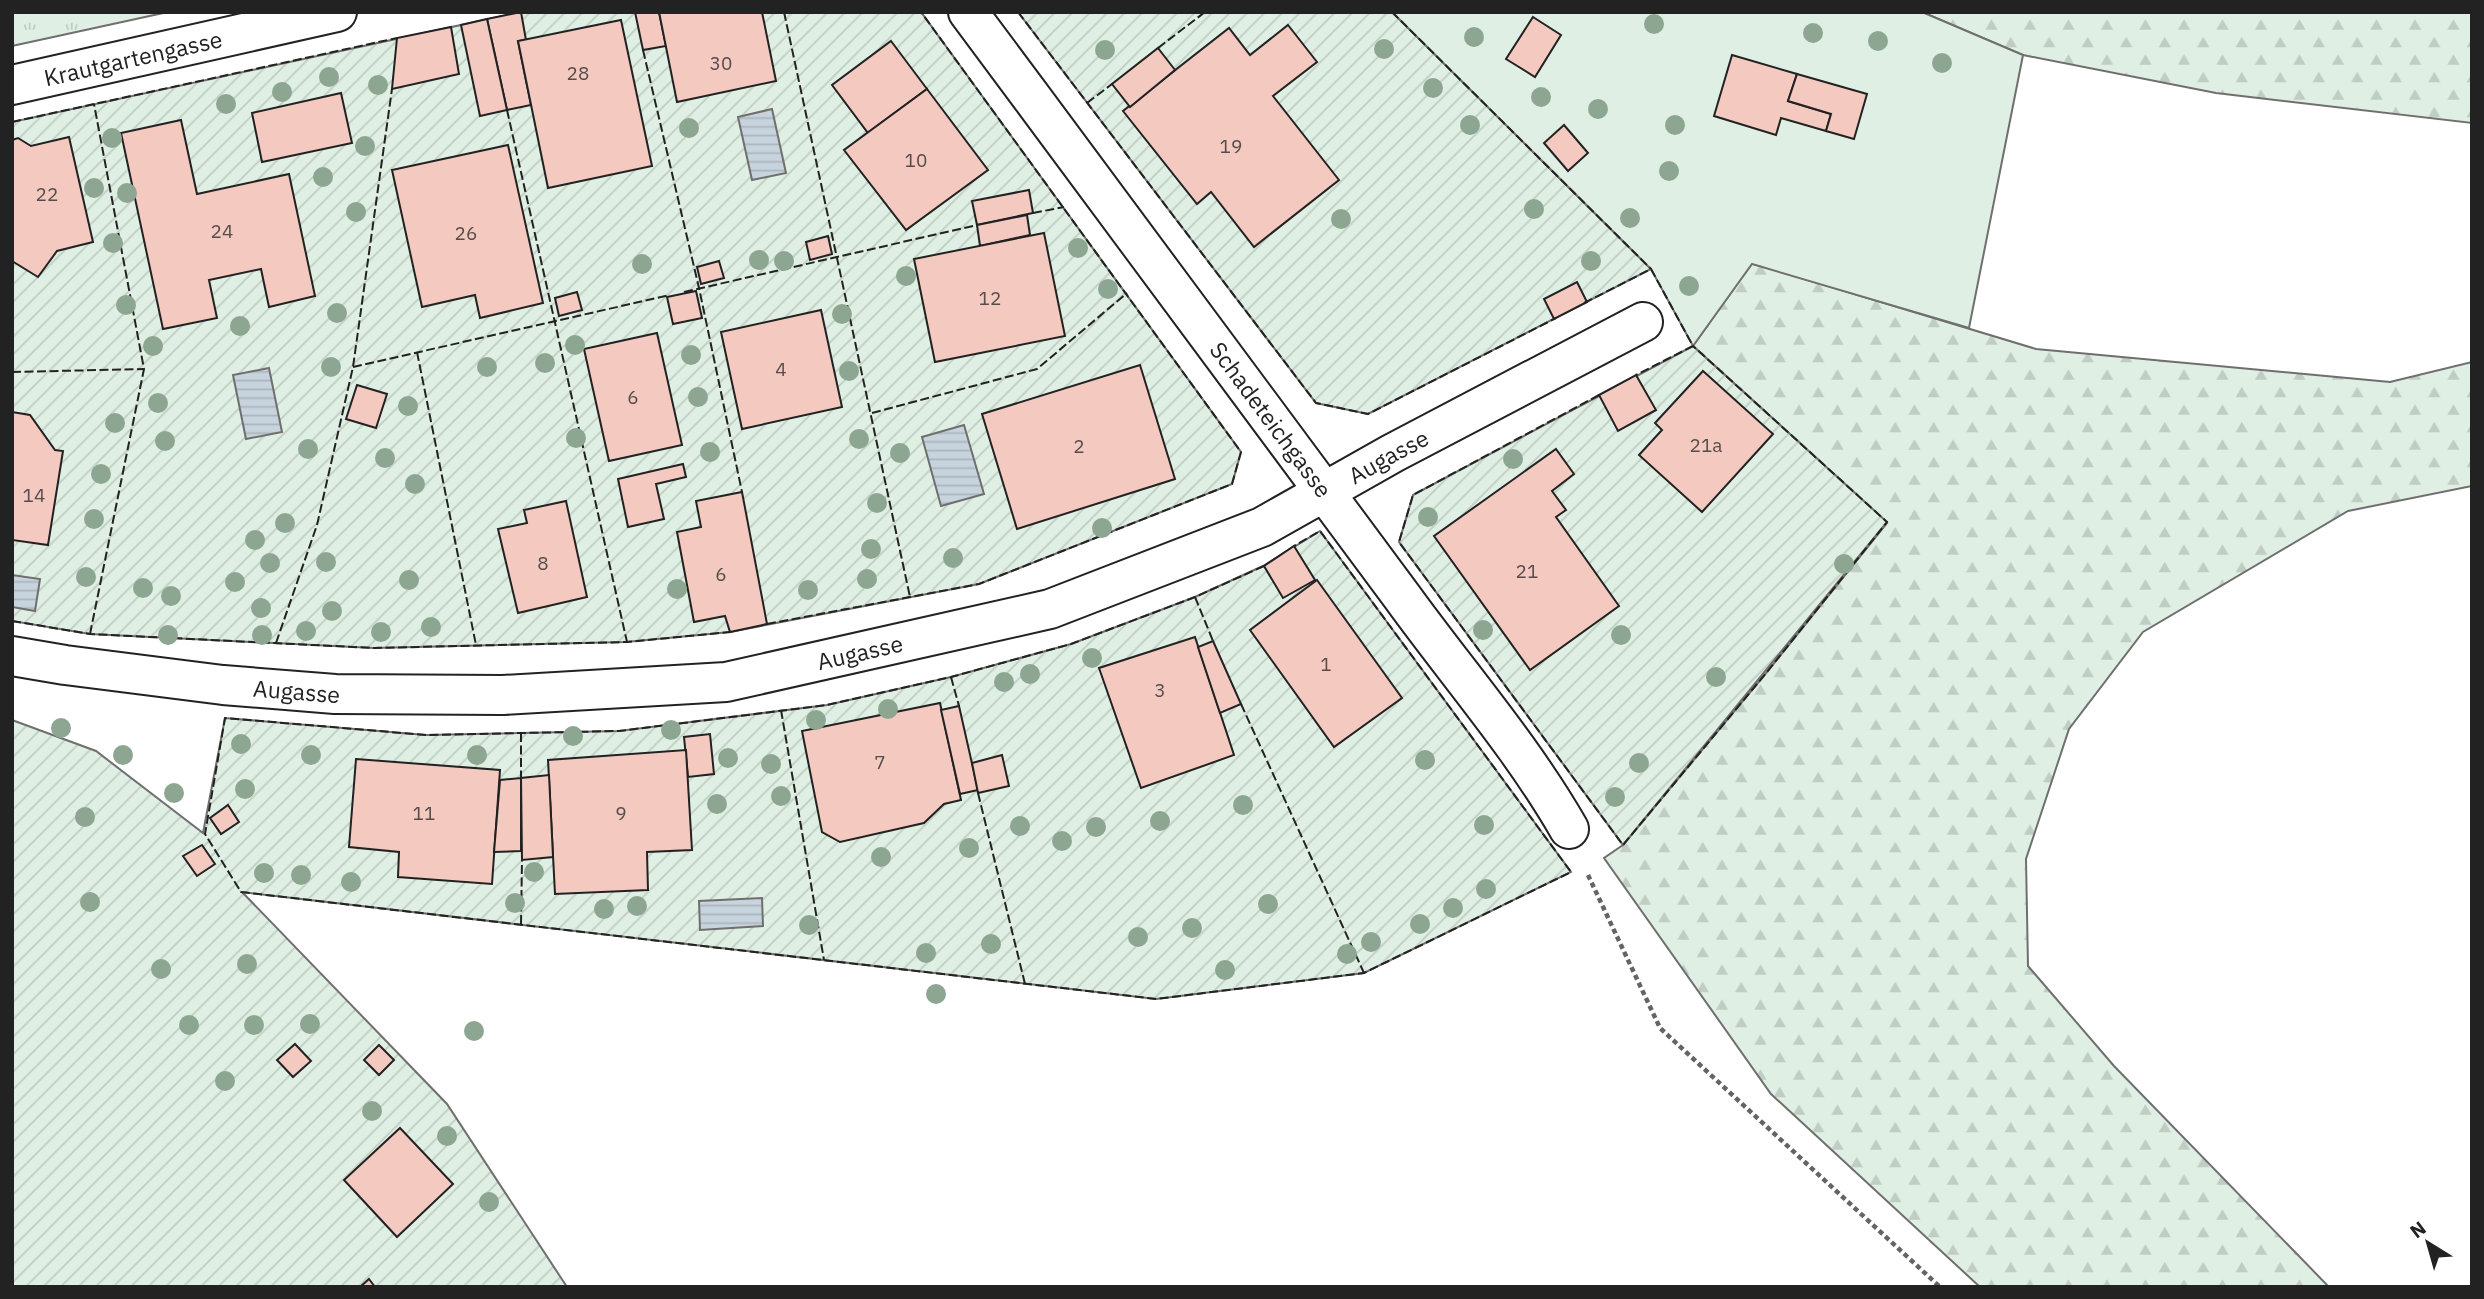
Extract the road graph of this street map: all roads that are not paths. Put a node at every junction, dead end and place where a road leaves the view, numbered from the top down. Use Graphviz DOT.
graph roads {
  1 [pos="337,12"];
  2 [pos="968,12"];
  3 [pos="12,85"];
  4 [pos="1643,322"];
  5 [pos="1325,490"];
  6 [pos="12,656"];
  7 [pos="1569,829"];
  1 -- 3 [label="street, Krautgartengasse"];
  2 -- 5 [label="street, Schadeteichgasse"];
  4 -- 5 [label="street, Augasse"];
  5 -- 6 [label="street, Augasse"];
  5 -- 7 [label="street, Schadeteichgasse"];
}
